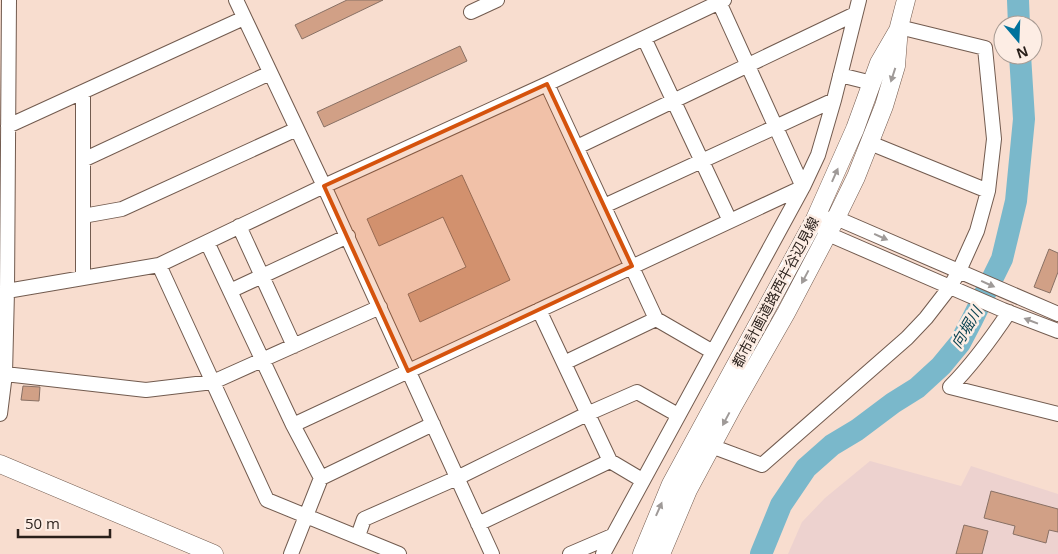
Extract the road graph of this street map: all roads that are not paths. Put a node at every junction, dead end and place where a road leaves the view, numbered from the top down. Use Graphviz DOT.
graph roads {
  1 [pos="9,0"];
  2 [pos="236,0"];
  3 [pos="497,0"];
  4 [pos="859,0"];
  5 [pos="906,0"];
  6 [pos="721,1"];
  7 [pos="471,12"];
  8 [pos="856,14"];
  9 [pos="244,18"];
  10 [pos="900,27"];
  11 [pos="644,38"];
  12 [pos="748,66"];
  13 [pos="270,73"];
  14 [pos="840,75"];
  15 [pos="872,83"];
  16 [pos="547,84"];
  17 [pos="83,92"];
  18 [pos="834,100"];
  19 [pos="673,101"];
  20 [pos="8,126"];
  21 [pos="776,127"];
  22 [pos="297,129"];
  23 [pos="870,143"];
  24 [pos="577,147"];
  25 [pos="83,160"];
  26 [pos="702,161"];
  27 [pos="324,186"];
  28 [pos="803,187"];
  29 [pos="988,191"];
  30 [pos="604,206"];
  31 [pos="83,216"];
  32 [pos="4,217"];
  33 [pos="836,218"];
  34 [pos="815,220"];
  35 [pos="730,221"];
  36 [pos="240,226"];
  37 [pos="828,234"];
  38 [pos="348,236"];
  39 [pos="207,242"];
  40 [pos="159,265"];
  41 [pos="632,266"];
  42 [pos="961,272"];
  43 [pos="262,276"];
  44 [pos="83,278"];
  45 [pos="952,288"];
  46 [pos="7,291"];
  47 [pos="230,291"];
  48 [pos="380,307"];
  49 [pos="539,310"];
  50 [pos="1006,311"];
  51 [pos="1058,314"];
  52 [pos="656,319"];
  53 [pos="1058,331"];
  54 [pos="294,346"];
  55 [pos="713,352"];
  56 [pos="263,361"];
  57 [pos="564,363"];
  58 [pos="408,371"];
  59 [pos="5,374"];
  60 [pos="214,382"];
  61 [pos="0,414"];
  62 [pos="587,414"];
  63 [pos="1058,414"];
  64 [pos="678,415"];
  65 [pos="433,424"];
  66 [pos="293,425"];
  67 [pos="711,446"];
  68 [pos="610,462"];
  69 [pos="0,464"];
  70 [pos="321,478"];
  71 [pos="457,478"];
  72 [pos="642,480"];
  73 [pos="305,515"];
  74 [pos="478,524"];
  75 [pos="358,536"];
  76 [pos="612,536"];
  77 [pos="214,554"];
  78 [pos="291,554"];
  79 [pos="399,554"];
  80 [pos="492,554"];
  81 [pos="570,554"];
  82 [pos="603,554"];
  83 [pos="642,554"];
  84 [pos="661,554"];
  1 -- 20 [label="street"];
  2 -- 9 [label="street"];
  3 -- 7 [label="street"];
  4 -- 8 [label="street"];
  5 -- 10 [label="main road, 都市計画道路西牛谷辺見線"];
  6 -- 11 [label="street"];
  6 -- 12 [label="street"];
  8 -- 12 [label="street"];
  8 -- 14 [label="street"];
  9 -- 13 [label="street"];
  9 -- 17 [label="street"];
  10 -- 15 [label="main road, 都市計画道路西牛谷辺見線"];
  10 -- 23 [label="main road, 都市計画道路西牛谷辺見線, one-way"];
  10 -- 29 [label="street"];
  11 -- 16 [label="street"];
  11 -- 19 [label="street"];
  12 -- 19 [label="street"];
  12 -- 21 [label="street"];
  13 -- 22 [label="street"];
  13 -- 25 [label="street"];
  14 -- 15 [label="street"];
  14 -- 18 [label="street"];
  34 -- 15 [label="main road, 都市計画道路西牛谷辺見線, one-way"];
  16 -- 24 [label="street"];
  16 -- 27 [label="street"];
  17 -- 20 [label="street"];
  17 -- 25 [label="street"];
  18 -- 21 [label="street"];
  18 -- 28 [label="street"];
  19 -- 24 [label="street"];
  19 -- 26 [label="street"];
  20 -- 32 [label="street"];
  21 -- 26 [label="street"];
  21 -- 28 [label="street"];
  22 -- 27 [label="street"];
  22 -- 31 [label="street"];
  23 -- 29 [label="street"];
  23 -- 33 [label="main road, 都市計画道路西牛谷辺見線"];
  24 -- 30 [label="street"];
  25 -- 31 [label="street"];
  26 -- 30 [label="street"];
  26 -- 35 [label="street"];
  27 -- 36 [label="street"];
  27 -- 38 [label="street"];
  28 -- 35 [label="street"];
  28 -- 55 [label="street"];
  29 -- 42 [label="street"];
  30 -- 41 [label="street"];
  31 -- 44 [label="street"];
  32 -- 46 [label="street"];
  33 -- 34 [label="street"];
  33 -- 37 [label="main road, 都市計画道路西牛谷辺見線"];
  33 -- 42 [label="street, one-way"];
  34 -- 37 [label="street"];
  83 -- 34 [label="main road, 都市計画道路西牛谷辺見線, one-way"];
  35 -- 41 [label="street"];
  36 -- 39 [label="street"];
  36 -- 43 [label="street"];
  37 -- 45 [label="street"];
  37 -- 67 [label="main road, 都市計画道路西牛谷辺見線, one-way"];
  38 -- 43 [label="street"];
  38 -- 48 [label="street"];
  39 -- 40 [label="street"];
  39 -- 47 [label="street"];
  40 -- 44 [label="street"];
  40 -- 60 [label="street"];
  41 -- 49 [label="street"];
  41 -- 52 [label="street"];
  42 -- 45 [label="street"];
  42 -- 51 [label="street, one-way"];
  43 -- 47 [label="street"];
  43 -- 54 [label="street"];
  44 -- 46 [label="street"];
  45 -- 50 [label="street"];
  45 -- 67 [label="street"];
  46 -- 59 [label="street"];
  47 -- 56 [label="street"];
  48 -- 54 [label="street"];
  48 -- 58 [label="street"];
  49 -- 57 [label="street"];
  49 -- 58 [label="street"];
  53 -- 50 [label="street, one-way"];
  50 -- 63 [label="street"];
  52 -- 55 [label="street"];
  52 -- 57 [label="street"];
  54 -- 56 [label="street"];
  55 -- 64 [label="street"];
  56 -- 60 [label="street"];
  56 -- 66 [label="street"];
  57 -- 62 [label="street"];
  58 -- 65 [label="street"];
  58 -- 66 [label="street"];
  59 -- 60 [label="street"];
  59 -- 61 [label="street"];
  60 -- 73 [label="street"];
  62 -- 64 [label="street"];
  62 -- 68 [label="street"];
  62 -- 71 [label="street"];
  64 -- 72 [label="street"];
  65 -- 70 [label="street"];
  65 -- 71 [label="street"];
  66 -- 70 [label="street"];
  67 -- 84 [label="main road, 都市計画道路西牛谷辺見線"];
  68 -- 72 [label="street"];
  68 -- 74 [label="street"];
  69 -- 77 [label="main road"];
  70 -- 73 [label="street"];
  71 -- 74 [label="street"];
  71 -- 75 [label="street"];
  72 -- 76 [label="street"];
  73 -- 75 [label="street"];
  73 -- 78 [label="street"];
  74 -- 80 [label="street"];
  75 -- 79 [label="street"];
  76 -- 81 [label="street"];
  76 -- 82 [label="street"];
}
